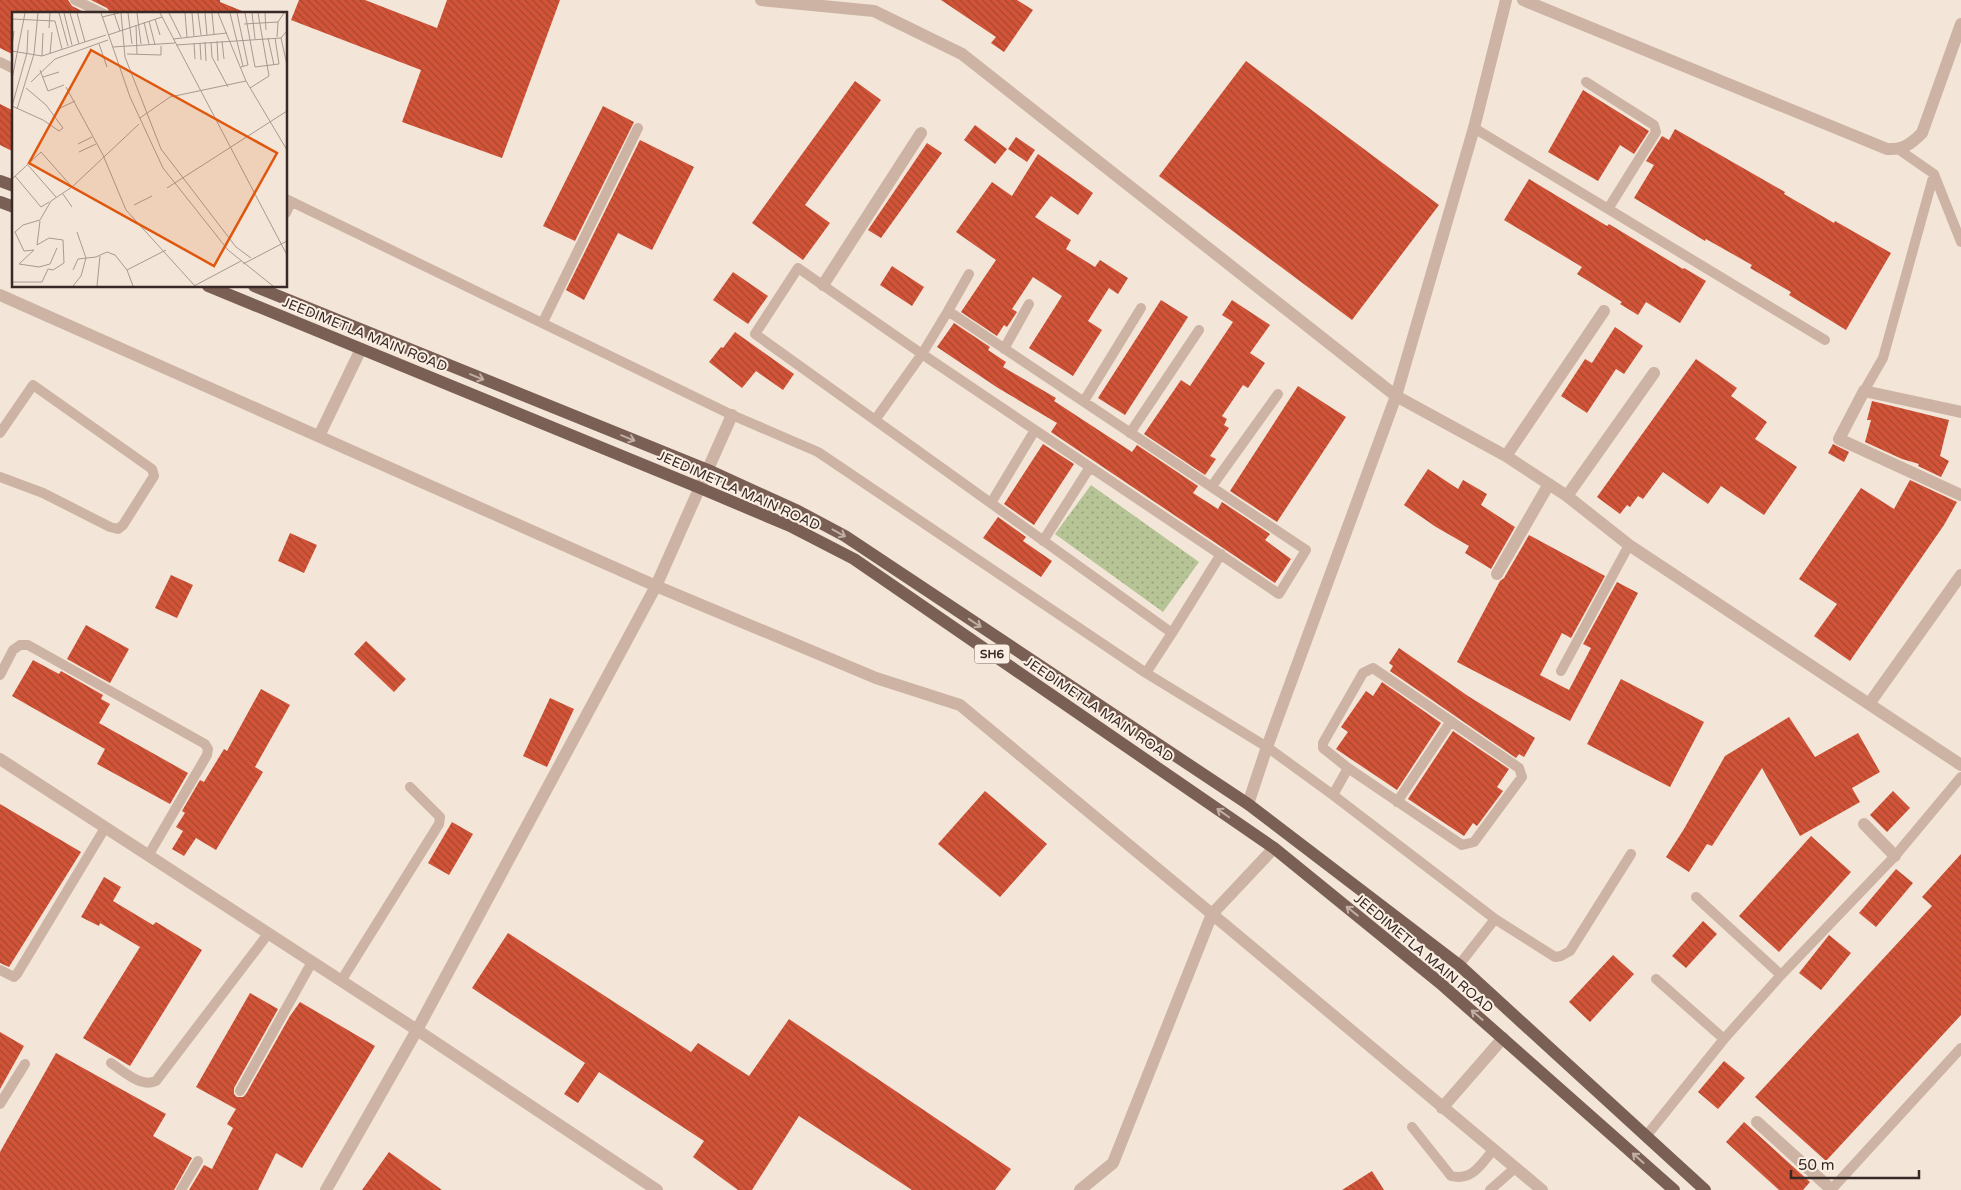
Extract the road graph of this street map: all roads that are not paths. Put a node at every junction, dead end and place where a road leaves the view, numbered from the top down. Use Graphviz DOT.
graph roads {
  1 [pos="75,0"];
  2 [pos="1506,0"];
  3 [pos="1523,0"];
  4 [pos="765,1"];
  5 [pos="100,12"];
  6 [pos="1961,24"];
  7 [pos="0,62"];
  8 [pos="12,68"];
  9 [pos="1586,82"];
  10 [pos="638,128"];
  11 [pos="1474,128"];
  12 [pos="921,133"];
  13 [pos="1898,149"];
  14 [pos="1934,174"];
  15 [pos="0,181"];
  16 [pos="12,185"];
  17 [pos="289,200"];
  18 [pos="0,202"];
  19 [pos="12,206"];
  20 [pos="1608,209"];
  21 [pos="1961,242"];
  22 [pos="968,274"];
  23 [pos="823,285"];
  24 [pos="213,288"];
  25 [pos="260,288"];
  26 [pos="0,295"];
  27 [pos="1029,304"];
  28 [pos="1141,308"];
  29 [pos="948,311"];
  30 [pos="1604,311"];
  31 [pos="543,322"];
  32 [pos="1199,330"];
  33 [pos="1825,340"];
  34 [pos="361,349"];
  35 [pos="1004,349"];
  36 [pos="922,354"];
  37 [pos="1654,373"];
  38 [pos="1864,391"];
  39 [pos="1278,394"];
  40 [pos="1396,396"];
  41 [pos="1084,401"];
  42 [pos="1961,412"];
  43 [pos="732,415"];
  44 [pos="875,420"];
  45 [pos="1035,430"];
  46 [pos="1130,432"];
  47 [pos="0,433"];
  48 [pos="318,436"];
  49 [pos="1506,456"];
  50 [pos="1090,467"];
  51 [pos="708,470"];
  52 [pos="0,477"];
  53 [pos="1549,484"];
  54 [pos="1212,486"];
  55 [pos="700,488"];
  56 [pos="1961,495"];
  57 [pos="1567,496"];
  58 [pos="991,503"];
  59 [pos="1043,541"];
  60 [pos="1629,544"];
  61 [pos="1221,554"];
  62 [pos="1497,574"];
  63 [pos="1961,575"];
  64 [pos="656,586"];
  65 [pos="1172,634"];
  66 [pos="1561,671"];
  67 [pos="1146,673"];
  68 [pos="0,675"];
  69 [pos="1869,704"];
  70 [pos="1451,721"];
  71 [pos="1267,747"];
  72 [pos="0,759"];
  73 [pos="1961,765"];
  74 [pos="1348,768"];
  75 [pos="1961,777"];
  76 [pos="410,786"];
  77 [pos="1333,795"];
  78 [pos="1398,802"];
  79 [pos="1248,804"];
  80 [pos="1864,824"];
  81 [pos="105,828"];
  82 [pos="1274,848"];
  83 [pos="1631,854"];
  84 [pos="148,856"];
  85 [pos="1894,856"];
  86 [pos="1696,897"];
  87 [pos="1212,914"];
  88 [pos="1495,919"];
  89 [pos="268,934"];
  90 [pos="312,962"];
  91 [pos="1459,965"];
  92 [pos="0,970"];
  93 [pos="1781,975"];
  94 [pos="1656,979"];
  95 [pos="341,981"];
  96 [pos="417,1030"];
  97 [pos="1503,1038"];
  98 [pos="1724,1039"];
  99 [pos="1961,1048"];
  100 [pos="1957,1059"];
  101 [pos="111,1063"];
  102 [pos="25,1064"];
  103 [pos="240,1091"];
  104 [pos="0,1104"];
  105 [pos="1442,1108"];
  106 [pos="1757,1122"];
  107 [pos="1412,1127"];
  108 [pos="1647,1135"];
  109 [pos="1493,1150"];
  110 [pos="198,1161"];
  111 [pos="1515,1168"];
  112 [pos="181,1190"];
  113 [pos="326,1190"];
  114 [pos="657,1190"];
  115 [pos="1080,1190"];
  116 [pos="1490,1190"];
  117 [pos="1542,1190"];
  118 [pos="1674,1190"];
  119 [pos="1705,1190"];
  120 [pos="1832,1190"];
  1 -- 5 [label="lane"];
  2 -- 11 [label="street"];
  3 -- 13 [label="street"];
  4 -- 40 [label="street"];
  6 -- 13 [label="street"];
  7 -- 8 [label="lane"];
  9 -- 20 [label="lane"];
  10 -- 31 [label="lane"];
  11 -- 20 [label="lane"];
  11 -- 40 [label="street"];
  12 -- 23 [label="street"];
  13 -- 14 [label="lane"];
  14 -- 21 [label="lane"];
  14 -- 38 [label="lane"];
  15 -- 16 [label="main road"];
  17 -- 31 [label="lane"];
  18 -- 19 [label="main road"];
  20 -- 33 [label="lane"];
  22 -- 29 [label="lane"];
  23 -- 36 [label="lane"];
  23 -- 44 [label="lane"];
  24 -- 34 [label="main road, JEEDIMETLA MAIN ROAD / SH6"];
  25 -- 51 [label="main road, JEEDIMETLA MAIN ROAD / SH6, one-way"];
  26 -- 48 [label="street"];
  27 -- 35 [label="lane"];
  28 -- 41 [label="lane"];
  29 -- 35 [label="lane"];
  29 -- 36 [label="lane"];
  30 -- 49 [label="street"];
  31 -- 43 [label="lane"];
  32 -- 46 [label="lane"];
  34 -- 48 [label="street"];
  34 -- 55 [label="main road, JEEDIMETLA MAIN ROAD / SH6"];
  35 -- 41 [label="lane"];
  36 -- 44 [label="lane"];
  36 -- 45 [label="lane"];
  37 -- 57 [label="street"];
  38 -- 42 [label="street"];
  38 -- 56 [label="street"];
  39 -- 54 [label="lane"];
  40 -- 49 [label="street"];
  40 -- 71 [label="street"];
  41 -- 46 [label="lane"];
  43 -- 51 [label="street"];
  43 -- 67 [label="lane"];
  44 -- 58 [label="lane"];
  45 -- 50 [label="lane"];
  45 -- 58 [label="lane"];
  46 -- 54 [label="lane"];
  47 -- 52 [label="lane"];
  48 -- 64 [label="street"];
  49 -- 53 [label="street"];
  50 -- 59 [label="lane"];
  50 -- 61 [label="lane"];
  51 -- 55 [label="street"];
  51 -- 79 [label="main road, JEEDIMETLA MAIN ROAD / SH6, one-way"];
  53 -- 57 [label="street"];
  53 -- 62 [label="street"];
  54 -- 61 [label="lane"];
  55 -- 64 [label="street"];
  82 -- 55 [label="main road, JEEDIMETLA MAIN ROAD / SH6, one-way"];
  57 -- 60 [label="street"];
  58 -- 59 [label="lane"];
  59 -- 65 [label="lane"];
  60 -- 66 [label="lane"];
  60 -- 69 [label="street"];
  61 -- 65 [label="lane"];
  63 -- 69 [label="street"];
  64 -- 87 [label="street"];
  64 -- 96 [label="street"];
  65 -- 67 [label="lane"];
  67 -- 71 [label="lane"];
  68 -- 84 [label="lane"];
  69 -- 73 [label="street"];
  70 -- 74 [label="lane"];
  70 -- 78 [label="lane"];
  70 -- 78 [label="lane"];
  71 -- 77 [label="lane"];
  71 -- 79 [label="street"];
  72 -- 81 [label="street"];
  74 -- 77 [label="lane"];
  74 -- 78 [label="lane"];
  75 -- 85 [label="lane"];
  76 -- 95 [label="lane"];
  77 -- 88 [label="lane"];
  79 -- 91 [label="main road, JEEDIMETLA MAIN ROAD / SH6"];
  80 -- 85 [label="street"];
  81 -- 84 [label="street"];
  81 -- 92 [label="lane"];
  82 -- 87 [label="street"];
  97 -- 82 [label="main road, JEEDIMETLA MAIN ROAD / SH6, one-way"];
  83 -- 88 [label="lane"];
  84 -- 89 [label="street"];
  85 -- 93 [label="lane"];
  86 -- 93 [label="lane"];
  87 -- 105 [label="street"];
  87 -- 115 [label="street"];
  88 -- 91 [label="lane"];
  89 -- 90 [label="street"];
  89 -- 101 [label="lane"];
  90 -- 95 [label="street"];
  90 -- 103 [label="lane"];
  91 -- 108 [label="main road, JEEDIMETLA MAIN ROAD / SH6"];
  93 -- 98 [label="lane"];
  94 -- 98 [label="lane"];
  95 -- 96 [label="street"];
  96 -- 113 [label="street"];
  96 -- 114 [label="street"];
  97 -- 105 [label="street"];
  118 -- 97 [label="main road, JEEDIMETLA MAIN ROAD / SH6, one-way"];
  98 -- 108 [label="lane"];
  99 -- 100 [label="lane"];
  100 -- 120 [label="lane"];
  102 -- 104 [label="lane"];
  105 -- 109 [label="street"];
  106 -- 120 [label="street"];
  107 -- 109 [label="lane"];
  108 -- 119 [label="main road, JEEDIMETLA MAIN ROAD / SH6"];
  109 -- 111 [label="street"];
  110 -- 112 [label="lane"];
  111 -- 116 [label="lane"];
  111 -- 117 [label="street"];
}
